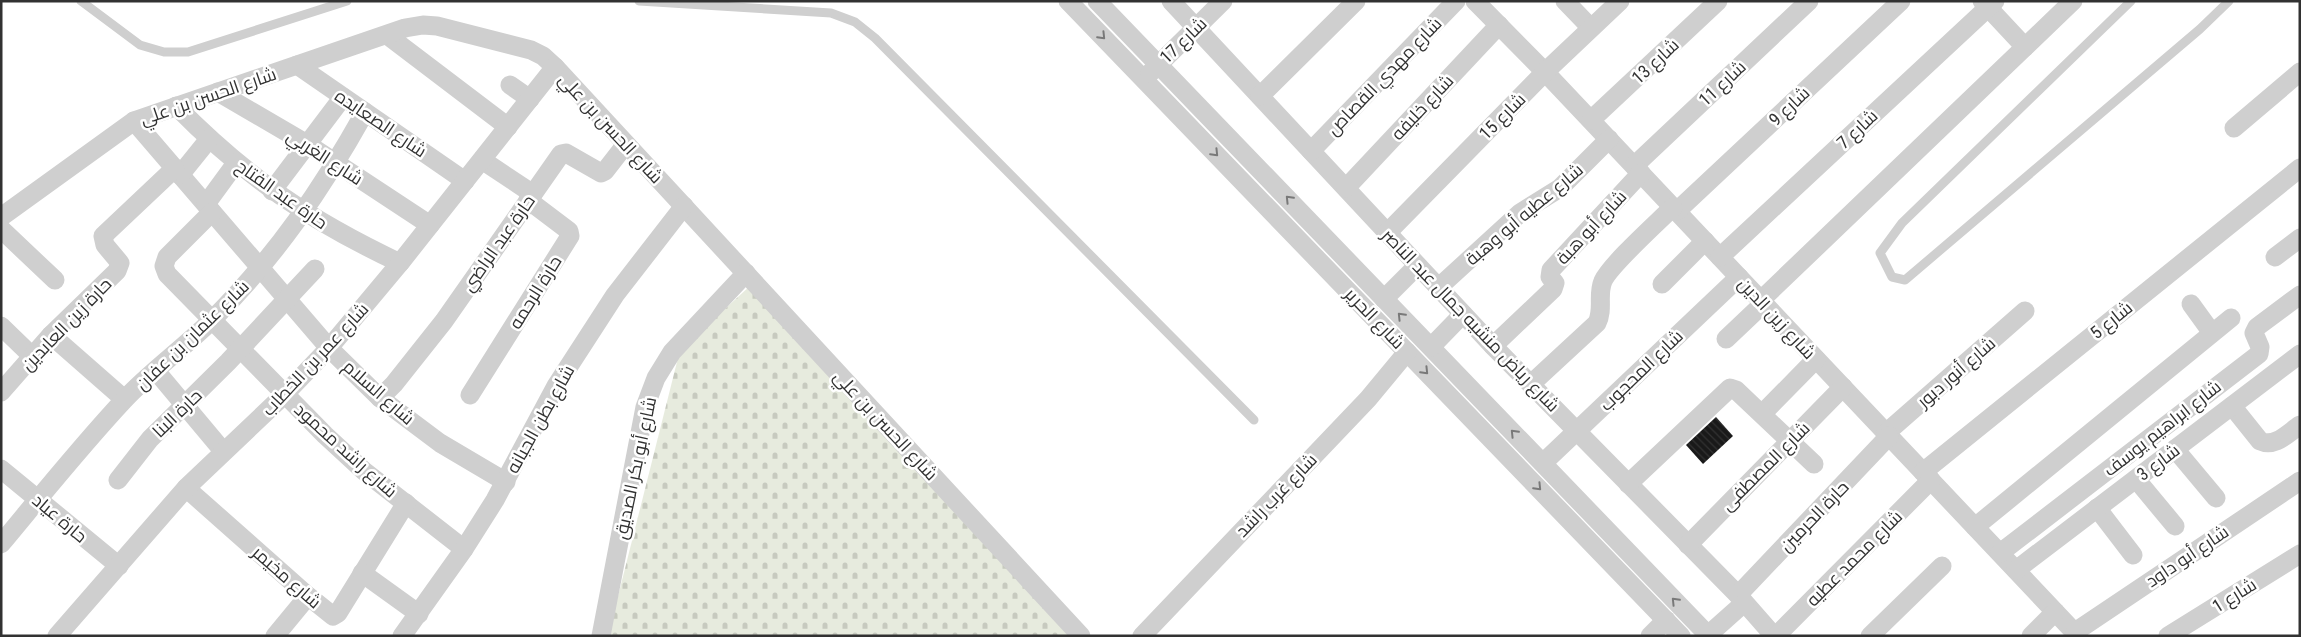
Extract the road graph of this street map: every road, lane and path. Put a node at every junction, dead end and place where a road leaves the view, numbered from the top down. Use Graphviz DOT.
graph roads {
  1 [pos="81,1"];
  2 [pos="347,1"];
  3 [pos="639,1"];
  4 [pos="1068,1"];
  5 [pos="1097,1"];
  6 [pos="1223,1"];
  7 [pos="1356,1"];
  8 [pos="1456,1"];
  9 [pos="1475,1"];
  10 [pos="1565,1"];
  11 [pos="1620,1"];
  12 [pos="1718,1"];
  13 [pos="1810,1"];
  14 [pos="1901,1"];
  15 [pos="2073,1"];
  16 [pos="2131,1"];
  17 [pos="2229,1"];
  18 [pos="1172,2"];
  19 [pos="1989,3"];
  20 [pos="1499,25"];
  21 [pos="1197,27"];
  22 [pos="1591,28"];
  23 [pos="387,35"];
  24 [pos="2025,47"];
  25 [pos="1159,64"];
  26 [pos="297,65"];
  27 [pos="555,67"];
  28 [pos="1545,72"];
  29 [pos="2300,72"];
  30 [pos="1144,79"];
  31 [pos="510,84"];
  32 [pos="218,92"];
  33 [pos="1260,96"];
  34 [pos="343,97"];
  35 [pos="530,98"];
  36 [pos="176,106"];
  37 [pos="365,112"];
  38 [pos="1591,120"];
  39 [pos="134,121"];
  40 [pos="508,127"];
  41 [pos="2234,128"];
  42 [pos="209,139"];
  43 [pos="1609,139"];
  44 [pos="307,144"];
  45 [pos="626,144"];
  46 [pos="1311,151"];
  47 [pos="482,160"];
  48 [pos="236,163"];
  49 [pos="336,164"];
  50 [pos="2300,168"];
  51 [pos="1638,170"];
  52 [pos="178,171"];
  53 [pos="465,181"];
  54 [pos="1346,188"];
  55 [pos="272,191"];
  56 [pos="530,198"];
  57 [pos="684,206"];
  58 [pos="209,208"];
  59 [pos="1675,209"];
  60 [pos="304,213"];
  61 [pos="1,217"];
  62 [pos="430,224"];
  63 [pos="1,229"];
  64 [pos="1387,233"];
  65 [pos="2300,238"];
  66 [pos="1705,241"];
  67 [pos="1335,247"];
  68 [pos="1720,257"];
  69 [pos="2275,257"];
  70 [pos="1320,262"];
  71 [pos="400,263"];
  72 [pos="1418,266"];
  73 [pos="315,268"];
  74 [pos="1355,268"];
  75 [pos="261,269"];
  76 [pos="746,273"];
  77 [pos="1739,277"];
  78 [pos="55,280"];
  79 [pos="1340,283"];
  80 [pos="1662,284"];
  81 [pos="1438,288"];
  82 [pos="2300,295"];
  83 [pos="1384,299"];
  84 [pos="287,300"];
  85 [pos="1762,301"];
  86 [pos="2191,304"];
  87 [pos="2025,311"];
  88 [pos="1463,314"];
  89 [pos="2231,318"];
  90 [pos="212,320"];
  91 [pos="1,326"];
  92 [pos="2212,333"];
  93 [pos="51,336"];
  94 [pos="1726,339"];
  95 [pos="1493,346"];
  96 [pos="1431,347"];
  97 [pos="329,348"];
  98 [pos="241,349"];
  99 [pos="1407,352"];
  100 [pos="2300,354"];
  101 [pos="32,356"];
  102 [pos="1816,359"];
  103 [pos="156,371"];
  104 [pos="1531,384"];
  105 [pos="1843,387"];
  106 [pos="1,392"];
  107 [pos="285,394"];
  108 [pos="470,395"];
  109 [pos="380,398"];
  110 [pos="124,399"];
  111 [pos="186,405"];
  112 [pos="2232,406"];
  113 [pos="1762,414"];
  114 [pos="1254,420"];
  115 [pos="2300,425"];
  116 [pos="1577,431"];
  117 [pos="1888,435"];
  118 [pos="1790,441"];
  119 [pos="2175,449"];
  120 [pos="223,452"];
  121 [pos="1543,463"];
  122 [pos="1814,464"];
  123 [pos="1,470"];
  124 [pos="1927,476"];
  125 [pos="2136,479"];
  126 [pos="118,480"];
  127 [pos="2300,481"];
  128 [pos="506,482"];
  129 [pos="1628,484"];
  130 [pos="186,488"];
  131 [pos="2216,498"];
  132 [pos="38,499"];
  133 [pos="406,503"];
  134 [pos="2097,508"];
  135 [pos="1975,526"];
  136 [pos="2175,526"];
  137 [pos="1,544"];
  138 [pos="1688,545"];
  139 [pos="464,549"];
  140 [pos="2000,553"];
  141 [pos="2300,554"];
  142 [pos="2134,555"];
  143 [pos="119,566"];
  144 [pos="1942,566"];
  145 [pos="2016,570"];
  146 [pos="362,573"];
  147 [pos="308,596"];
  148 [pos="1741,599"];
  149 [pos="2055,612"];
  150 [pos="419,614"];
  151 [pos="1666,620"];
  152 [pos="66,633"];
  153 [pos="2076,634"];
  154 [pos="1709,635"];
  155 [pos="275,636"];
  156 [pos="402,636"];
  157 [pos="601,636"];
  158 [pos="1081,636"];
  159 [pos="1142,636"];
  160 [pos="1650,636"];
  161 [pos="1681,636"];
  162 [pos="1775,636"];
  163 [pos="1870,636"];
  164 [pos="2031,636"];
  165 [pos="2168,636"];
  1 -- 2 [label="lane"];
  3 -- 114 [label="lane"];
  4 -- 30 [label="street, شارع الحرير, one-way"];
  5 -- 25 [label="street, شارع الحرير"];
  6 -- 21 [label="street, شارع 17"];
  7 -- 33 [label="street"];
  8 -- 46 [label="street, شارع مهدي القصاص"];
  9 -- 20 [label="street, شارع زين الدين"];
  10 -- 22 [label="street"];
  11 -- 22 [label="street, شارع 15"];
  12 -- 38 [label="street, شارع 13"];
  13 -- 51 [label="street, شارع 11"];
  14 -- 59 [label="street, شارع 9"];
  15 -- 24 [label="street"];
  16 -- 17 [label="lane"];
  18 -- 21 [label="street, شارع رياض منشيه جمال عبد الناصر"];
  19 -- 24 [label="street"];
  19 -- 68 [label="street, شارع 7"];
  20 -- 28 [label="street, شارع زين الدين"];
  20 -- 54 [label="street, شارع خليفه"];
  21 -- 25 [label="street, شارع 17"];
  21 -- 33 [label="street, شارع رياض منشيه جمال عبد الناصر"];
  22 -- 28 [label="street, شارع 15"];
  23 -- 26 [label="street, شارع الحسن بن علي"];
  23 -- 27 [label="street, شارع الحسن بن علي"];
  23 -- 40 [label="street"];
  24 -- 85 [label="street"];
  25 -- 30 [label="street, شارع 17"];
  67 -- 25 [label="street, شارع الحرير, one-way"];
  26 -- 32 [label="street, شارع الحسن بن علي"];
  26 -- 34 [label="street, شارع الصعايده"];
  27 -- 35 [label="street, شارع عمر بن الخطاب"];
  27 -- 45 [label="street, شارع الحسن بن علي"];
  28 -- 38 [label="street, شارع زين الدين"];
  28 -- 64 [label="street, شارع 15"];
  29 -- 41 [label="street"];
  30 -- 70 [label="street, شارع الحرير, one-way"];
  31 -- 35 [label="street"];
  32 -- 36 [label="street, شارع الحسن بن علي"];
  32 -- 44 [label="street, شارع الغربي"];
  33 -- 46 [label="street, شارع رياض منشيه جمال عبد الناصر"];
  34 -- 37 [label="street, شارع الصعايده"];
  34 -- 44 [label="street"];
  35 -- 40 [label="street, شارع عمر بن الخطاب"];
  36 -- 39 [label="street, شارع الحسن بن علي"];
  36 -- 42 [label="street, حارة عبد الفتاح"];
  37 -- 49 [label="street, شارع عثمان بن عفان"];
  37 -- 53 [label="street, شارع الصعايده"];
  38 -- 43 [label="street, شارع زين الدين"];
  39 -- 52 [label="street, شارع السلام"];
  39 -- 61 [label="street, شارع الحسن بن علي"];
  40 -- 47 [label="street, شارع عمر بن الخطاب"];
  42 -- 48 [label="street, حارة عبد الفتاح"];
  42 -- 52 [label="street"];
  43 -- 51 [label="street, شارع زين الدين"];
  43 -- 81 [label="street, شارع عطيه أبو وهبة"];
  44 -- 49 [label="street, شارع الغربي"];
  44 -- 55 [label="street"];
  45 -- 56 [label="street, حارة عبد الراضي"];
  45 -- 57 [label="street, شارع الحسن بن علي"];
  46 -- 54 [label="street, شارع رياض منشيه جمال عبد الناصر"];
  47 -- 53 [label="street, شارع عمر بن الخطاب"];
  47 -- 56 [label="street"];
  48 -- 55 [label="street, حارة عبد الفتاح"];
  48 -- 58 [label="street"];
  49 -- 60 [label="street, شارع عثمان بن عفان"];
  49 -- 62 [label="street, شارع الغربي"];
  50 -- 124 [label="street, شارع 5"];
  51 -- 59 [label="street, شارع زين الدين"];
  51 -- 95 [label="street, شارع أبو هبة"];
  52 -- 58 [label="street, شارع السلام"];
  52 -- 93 [label="street, حارة زين العابدين"];
  53 -- 62 [label="street, شارع عمر بن الخطاب"];
  54 -- 64 [label="street, شارع رياض منشيه جمال عبد الناصر"];
  55 -- 60 [label="street, حارة عبد الفتاح"];
  56 -- 108 [label="street, حارة الرحمه"];
  56 -- 109 [label="street, حارة عبد الراضي"];
  57 -- 76 [label="street, شارع الحسن بن علي"];
  57 -- 128 [label="street, شارع بطن الجبانه"];
  58 -- 75 [label="street, شارع السلام"];
  58 -- 90 [label="street, شارع راشد محمود"];
  59 -- 66 [label="street, شارع زين الدين"];
  59 -- 104 [label="street"];
  60 -- 71 [label="street, حارة عبد الفتاح"];
  60 -- 75 [label="street, شارع عثمان بن عفان"];
  62 -- 71 [label="street, شارع عمر بن الخطاب"];
  63 -- 78 [label="street"];
  64 -- 72 [label="street, شارع رياض منشيه جمال عبد الناصر"];
  65 -- 69 [label="street"];
  66 -- 68 [label="street, شارع زين الدين"];
  66 -- 80 [label="street"];
  67 -- 70 [label="street"];
  67 -- 74 [label="street, شارع الحرير"];
  68 -- 77 [label="street, شارع زين الدين"];
  70 -- 79 [label="street, شارع الحرير"];
  71 -- 97 [label="street, شارع عمر بن الخطاب"];
  72 -- 81 [label="street, شارع رياض منشيه جمال عبد الناصر"];
  72 -- 83 [label="street"];
  73 -- 84 [label="street, حارة البنا"];
  74 -- 79 [label="street"];
  74 -- 83 [label="street, شارع الحرير"];
  75 -- 84 [label="street, شارع السلام"];
  75 -- 90 [label="street, شارع عثمان بن عفان"];
  76 -- 157 [label="street, شارع أبو بكر الصديق"];
  76 -- 158 [label="street, شارع الحسن بن علي"];
  77 -- 85 [label="street, شارع زين الدين"];
  77 -- 116 [label="street, شارع المحجوب"];
  79 -- 99 [label="street, شارع الحرير"];
  81 -- 88 [label="street, شارع رياض منشيه جمال عبد الناصر"];
  82 -- 140 [label="street, شارع ابراهيم يوسف"];
  96 -- 83 [label="street, شارع الحرير, one-way"];
  84 -- 97 [label="street, شارع السلام"];
  84 -- 98 [label="street, حارة البنا"];
  85 -- 94 [label="street"];
  85 -- 102 [label="street, شارع زين الدين"];
  86 -- 92 [label="street"];
  87 -- 117 [label="street, شارع أنور دبور"];
  88 -- 95 [label="street, شارع رياض منشيه جمال عبد الناصر"];
  88 -- 96 [label="street"];
  89 -- 92 [label="street"];
  90 -- 98 [label="street, شارع راشد محمود"];
  90 -- 103 [label="street, شارع عثمان بن عفان"];
  91 -- 101 [label="street"];
  92 -- 135 [label="street"];
  93 -- 101 [label="street, حارة زين العابدين"];
  93 -- 110 [label="street"];
  95 -- 104 [label="street, شارع رياض منشيه جمال عبد الناصر"];
  121 -- 96 [label="street, شارع الحرير, one-way"];
  97 -- 107 [label="street, شارع عمر بن الخطاب"];
  97 -- 109 [label="street, شارع السلام"];
  98 -- 107 [label="street, شارع راشد محمود"];
  98 -- 111 [label="street, حارة البنا"];
  99 -- 151 [label="street, شارع الحرير, one-way"];
  99 -- 159 [label="street, شارع غرب راشد"];
  100 -- 112 [label="street, شارع 3"];
  101 -- 106 [label="street, حارة زين العابدين"];
  102 -- 105 [label="street, شارع زين الدين"];
  102 -- 113 [label="street"];
  103 -- 110 [label="street, شارع عثمان بن عفان"];
  103 -- 111 [label="street"];
  104 -- 116 [label="street, شارع رياض منشيه جمال عبد الناصر"];
  105 -- 117 [label="street, شارع زين الدين"];
  105 -- 118 [label="street, شارع المصطفى"];
  107 -- 120 [label="street, شارع عمر بن الخطاب"];
  107 -- 133 [label="street, شارع راشد محمود"];
  109 -- 128 [label="street, شارع السلام"];
  110 -- 132 [label="street, شارع عثمان بن عفان"];
  111 -- 120 [label="street"];
  111 -- 126 [label="street, حارة البنا"];
  112 -- 115 [label="street"];
  112 -- 119 [label="street, شارع 3"];
  113 -- 118 [label="street"];
  113 -- 129 [label="street"];
  116 -- 121 [label="street, شارع المحجوب"];
  116 -- 129 [label="street, شارع رياض منشيه جمال عبد الناصر"];
  117 -- 124 [label="street, شارع زين الدين"];
  117 -- 148 [label="street, حارة الحرمين"];
  118 -- 122 [label="street"];
  118 -- 138 [label="street, شارع المصطفى"];
  119 -- 125 [label="street, شارع 3"];
  119 -- 131 [label="street"];
  120 -- 130 [label="street, شارع عمر بن الخطاب"];
  154 -- 121 [label="street, شارع الحرير, one-way"];
  123 -- 132 [label="street, حارة عياد"];
  124 -- 135 [label="street, شارع زين الدين"];
  124 -- 162 [label="street, شارع محمد عطيه"];
  125 -- 134 [label="street, شارع 3"];
  125 -- 136 [label="street"];
  127 -- 153 [label="street, شارع أبو داود"];
  128 -- 139 [label="street, شارع بطن الجبانه"];
  129 -- 138 [label="street, شارع رياض منشيه جمال عبد الناصر"];
  130 -- 143 [label="street, شارع عمر بن الخطاب"];
  130 -- 147 [label="street, شارع مخيمر"];
  132 -- 137 [label="street, شارع عثمان بن عفان"];
  132 -- 143 [label="street, حارة عياد"];
  133 -- 139 [label="street, شارع راشد محمود"];
  133 -- 146 [label="street, شارع مخيمر"];
  134 -- 142 [label="street"];
  134 -- 145 [label="street, شارع 3"];
  135 -- 140 [label="street, شارع زين الدين"];
  138 -- 148 [label="street, شارع رياض منشيه جمال عبد الناصر"];
  139 -- 150 [label="street, شارع بطن الجبانه"];
  140 -- 145 [label="street, شارع زين الدين"];
  141 -- 165 [label="street, شارع 1"];
  143 -- 152 [label="street, شارع عمر بن الخطاب"];
  144 -- 163 [label="street"];
  145 -- 149 [label="street, شارع زين الدين"];
  146 -- 147 [label="street, شارع مخيمر"];
  146 -- 150 [label="street"];
  147 -- 155 [label="street"];
  148 -- 154 [label="street, حارة الحرمين"];
  148 -- 162 [label="street, شارع رياض منشيه جمال عبد الناصر"];
  149 -- 153 [label="street, شارع زين الدين"];
  149 -- 164 [label="street"];
  150 -- 156 [label="street, شارع بطن الجبانه"];
  151 -- 160 [label="street"];
  151 -- 161 [label="street, شارع الحرير"];
}
